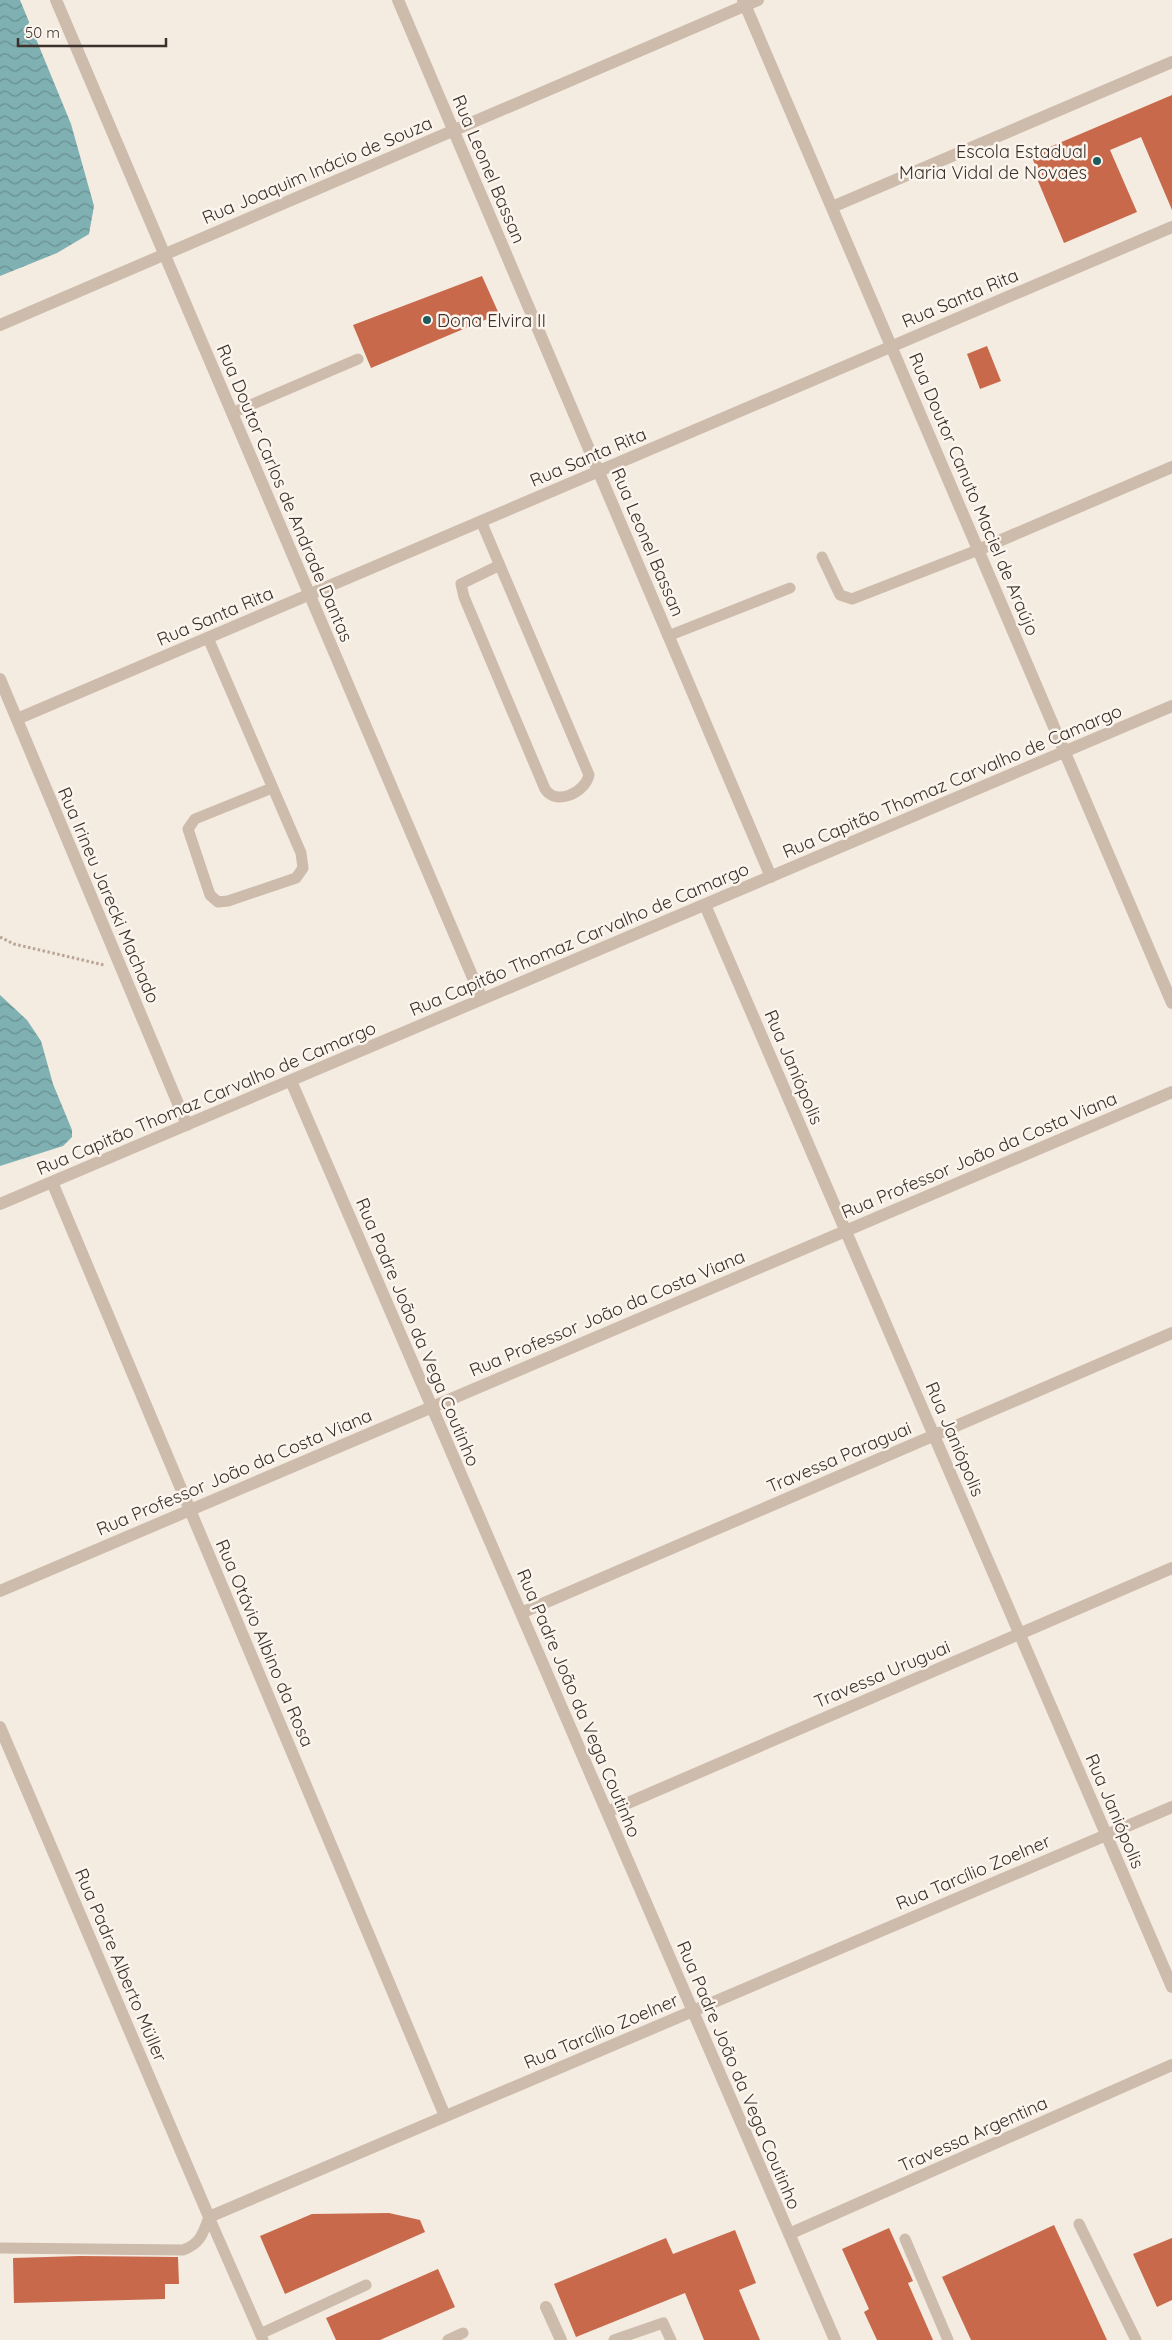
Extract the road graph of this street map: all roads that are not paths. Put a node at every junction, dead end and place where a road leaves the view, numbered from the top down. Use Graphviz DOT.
graph roads {
  1 [pos="56,0"];
  2 [pos="398,0"];
  3 [pos="758,0"];
  4 [pos="744,3"];
  5 [pos="1172,62"];
  6 [pos="454,131"];
  7 [pos="832,207"];
  8 [pos="1172,227"];
  9 [pos="164,254"];
  10 [pos="0,325"];
  11 [pos="891,346"];
  12 [pos="358,359"];
  13 [pos="232,413"];
  14 [pos="1172,467"];
  15 [pos="598,471"];
  16 [pos="481,521"];
  17 [pos="978,550"];
  18 [pos="822,556"];
  19 [pos="498,566"];
  20 [pos="790,588"];
  21 [pos="310,594"];
  22 [pos="668,636"];
  23 [pos="208,638"];
  24 [pos="0,679"];
  25 [pos="1172,706"];
  26 [pos="17,719"];
  27 [pos="1065,752"];
  28 [pos="272,788"];
  29 [pos="771,877"];
  30 [pos="705,905"];
  31 [pos="482,999"];
  32 [pos="1172,1003"];
  33 [pos="291,1081"];
  34 [pos="1172,1092"];
  35 [pos="187,1125"];
  36 [pos="52,1182"];
  37 [pos="0,1204"];
  38 [pos="846,1230"];
  39 [pos="1172,1333"];
  40 [pos="432,1407"];
  41 [pos="934,1436"];
  42 [pos="190,1510"];
  43 [pos="1172,1568"];
  44 [pos="0,1591"];
  45 [pos="521,1614"];
  46 [pos="1020,1633"];
  47 [pos="0,1727"];
  48 [pos="1172,1807"];
  49 [pos="607,1812"];
  50 [pos="1106,1835"];
  51 [pos="1172,1987"];
  52 [pos="693,2011"];
  53 [pos="1172,2065"];
  54 [pos="445,2116"];
  55 [pos="209,2217"];
  56 [pos="1079,2224"];
  57 [pos="789,2234"];
  58 [pos="905,2238"];
  59 [pos="0,2248"];
  60 [pos="366,2285"];
  61 [pos="546,2306"];
  62 [pos="463,2333"];
  63 [pos="262,2337"];
  64 [pos="448,2340"];
  65 [pos="561,2340"];
  66 [pos="614,2340"];
  67 [pos="671,2340"];
  68 [pos="835,2340"];
  69 [pos="948,2340"];
  70 [pos="1136,2340"];
  1 -- 9 [label="street, Rua Doutor Carlos de Andrade Dantas"];
  2 -- 6 [label="street, Rua Leonel Bassan"];
  3 -- 4 [label="street, Rua Joaquim Inácio de Souza"];
  4 -- 6 [label="street, Rua Joaquim Inácio de Souza"];
  4 -- 7 [label="street, Rua Doutor Canuto Maciel de Araújo"];
  5 -- 7 [label="street"];
  6 -- 9 [label="street, Rua Joaquim Inácio de Souza"];
  6 -- 15 [label="street, Rua Leonel Bassan"];
  7 -- 11 [label="street, Rua Doutor Canuto Maciel de Araújo"];
  8 -- 11 [label="street, Rua Santa Rita"];
  9 -- 10 [label="street, Rua Joaquim Inácio de Souza"];
  9 -- 13 [label="street, Rua Doutor Carlos de Andrade Dantas"];
  11 -- 15 [label="street, Rua Santa Rita"];
  11 -- 17 [label="street, Rua Doutor Canuto Maciel de Araújo"];
  12 -- 13 [label="lane"];
  13 -- 21 [label="street, Rua Doutor Carlos de Andrade Dantas"];
  14 -- 17 [label="street"];
  15 -- 16 [label="street, Rua Santa Rita"];
  15 -- 22 [label="street, Rua Leonel Bassan"];
  16 -- 19 [label="lane"];
  16 -- 21 [label="street, Rua Santa Rita"];
  17 -- 18 [label="lane"];
  17 -- 27 [label="street, Rua Doutor Canuto Maciel de Araújo"];
  19 -- 19 [label="lane"];
  20 -- 22 [label="lane"];
  21 -- 23 [label="street, Rua Santa Rita"];
  21 -- 31 [label="street, Rua Doutor Carlos de Andrade Dantas"];
  22 -- 29 [label="street, Rua Leonel Bassan"];
  23 -- 26 [label="street, Rua Santa Rita"];
  23 -- 28 [label="lane"];
  24 -- 26 [label="street, Rua Irineu Jarecki Machado"];
  25 -- 27 [label="street, Rua Capitão Thomaz Carvalho de Camargo"];
  26 -- 35 [label="street, Rua Irineu Jarecki Machado"];
  27 -- 29 [label="street, Rua Capitão Thomaz Carvalho de Camargo"];
  27 -- 32 [label="street, Rua Doutor Canuto Maciel de Araújo"];
  28 -- 28 [label="lane"];
  29 -- 30 [label="street, Rua Capitão Thomaz Carvalho de Camargo"];
  30 -- 31 [label="street, Rua Capitão Thomaz Carvalho de Camargo"];
  30 -- 38 [label="street, Rua Janiópolis"];
  31 -- 33 [label="street, Rua Capitão Thomaz Carvalho de Camargo"];
  33 -- 35 [label="street, Rua Capitão Thomaz Carvalho de Camargo"];
  33 -- 40 [label="street, Rua Padre João da Vega Coutinho"];
  34 -- 38 [label="street, Rua Professor João da Costa Viana"];
  35 -- 36 [label="street, Rua Capitão Thomaz Carvalho de Camargo"];
  36 -- 37 [label="street, Rua Capitão Thomaz Carvalho de Camargo"];
  36 -- 42 [label="street, Rua Otávio Albino da Rosa"];
  38 -- 40 [label="street, Rua Professor João da Costa Viana"];
  38 -- 41 [label="street, Rua Janiópolis"];
  39 -- 41 [label="street, Travessa Paraguai"];
  40 -- 42 [label="street, Rua Professor João da Costa Viana"];
  40 -- 45 [label="street, Rua Padre João da Vega Coutinho"];
  41 -- 45 [label="street, Travessa Paraguai"];
  41 -- 46 [label="street, Rua Janiópolis"];
  42 -- 44 [label="street, Rua Professor João da Costa Viana"];
  42 -- 54 [label="street, Rua Otávio Albino da Rosa"];
  43 -- 46 [label="street, Travessa Uruguai"];
  45 -- 49 [label="street, Rua Padre João da Vega Coutinho"];
  46 -- 49 [label="street, Travessa Uruguai"];
  46 -- 50 [label="street, Rua Janiópolis"];
  47 -- 55 [label="street, Rua Padre Alberto Müller"];
  48 -- 50 [label="street, Rua Tarcílio Zoelner"];
  49 -- 52 [label="street, Rua Padre João da Vega Coutinho"];
  50 -- 51 [label="street, Rua Janiópolis"];
  50 -- 52 [label="street, Rua Tarcílio Zoelner"];
  52 -- 54 [label="street, Rua Tarcílio Zoelner"];
  52 -- 57 [label="street, Rua Padre João da Vega Coutinho"];
  53 -- 57 [label="street, Travessa Argentina"];
  54 -- 55 [label="street, Rua Tarcílio Zoelner"];
  55 -- 59 [label="lane"];
  55 -- 63 [label="lane"];
  56 -- 70 [label="lane"];
  57 -- 68 [label="street, Rua Padre João da Vega Coutinho"];
  58 -- 69 [label="lane"];
  60 -- 63 [label="lane"];
  61 -- 65 [label="street"];
  62 -- 64 [label="lane"];
  66 -- 67 [label="lane"];
}
